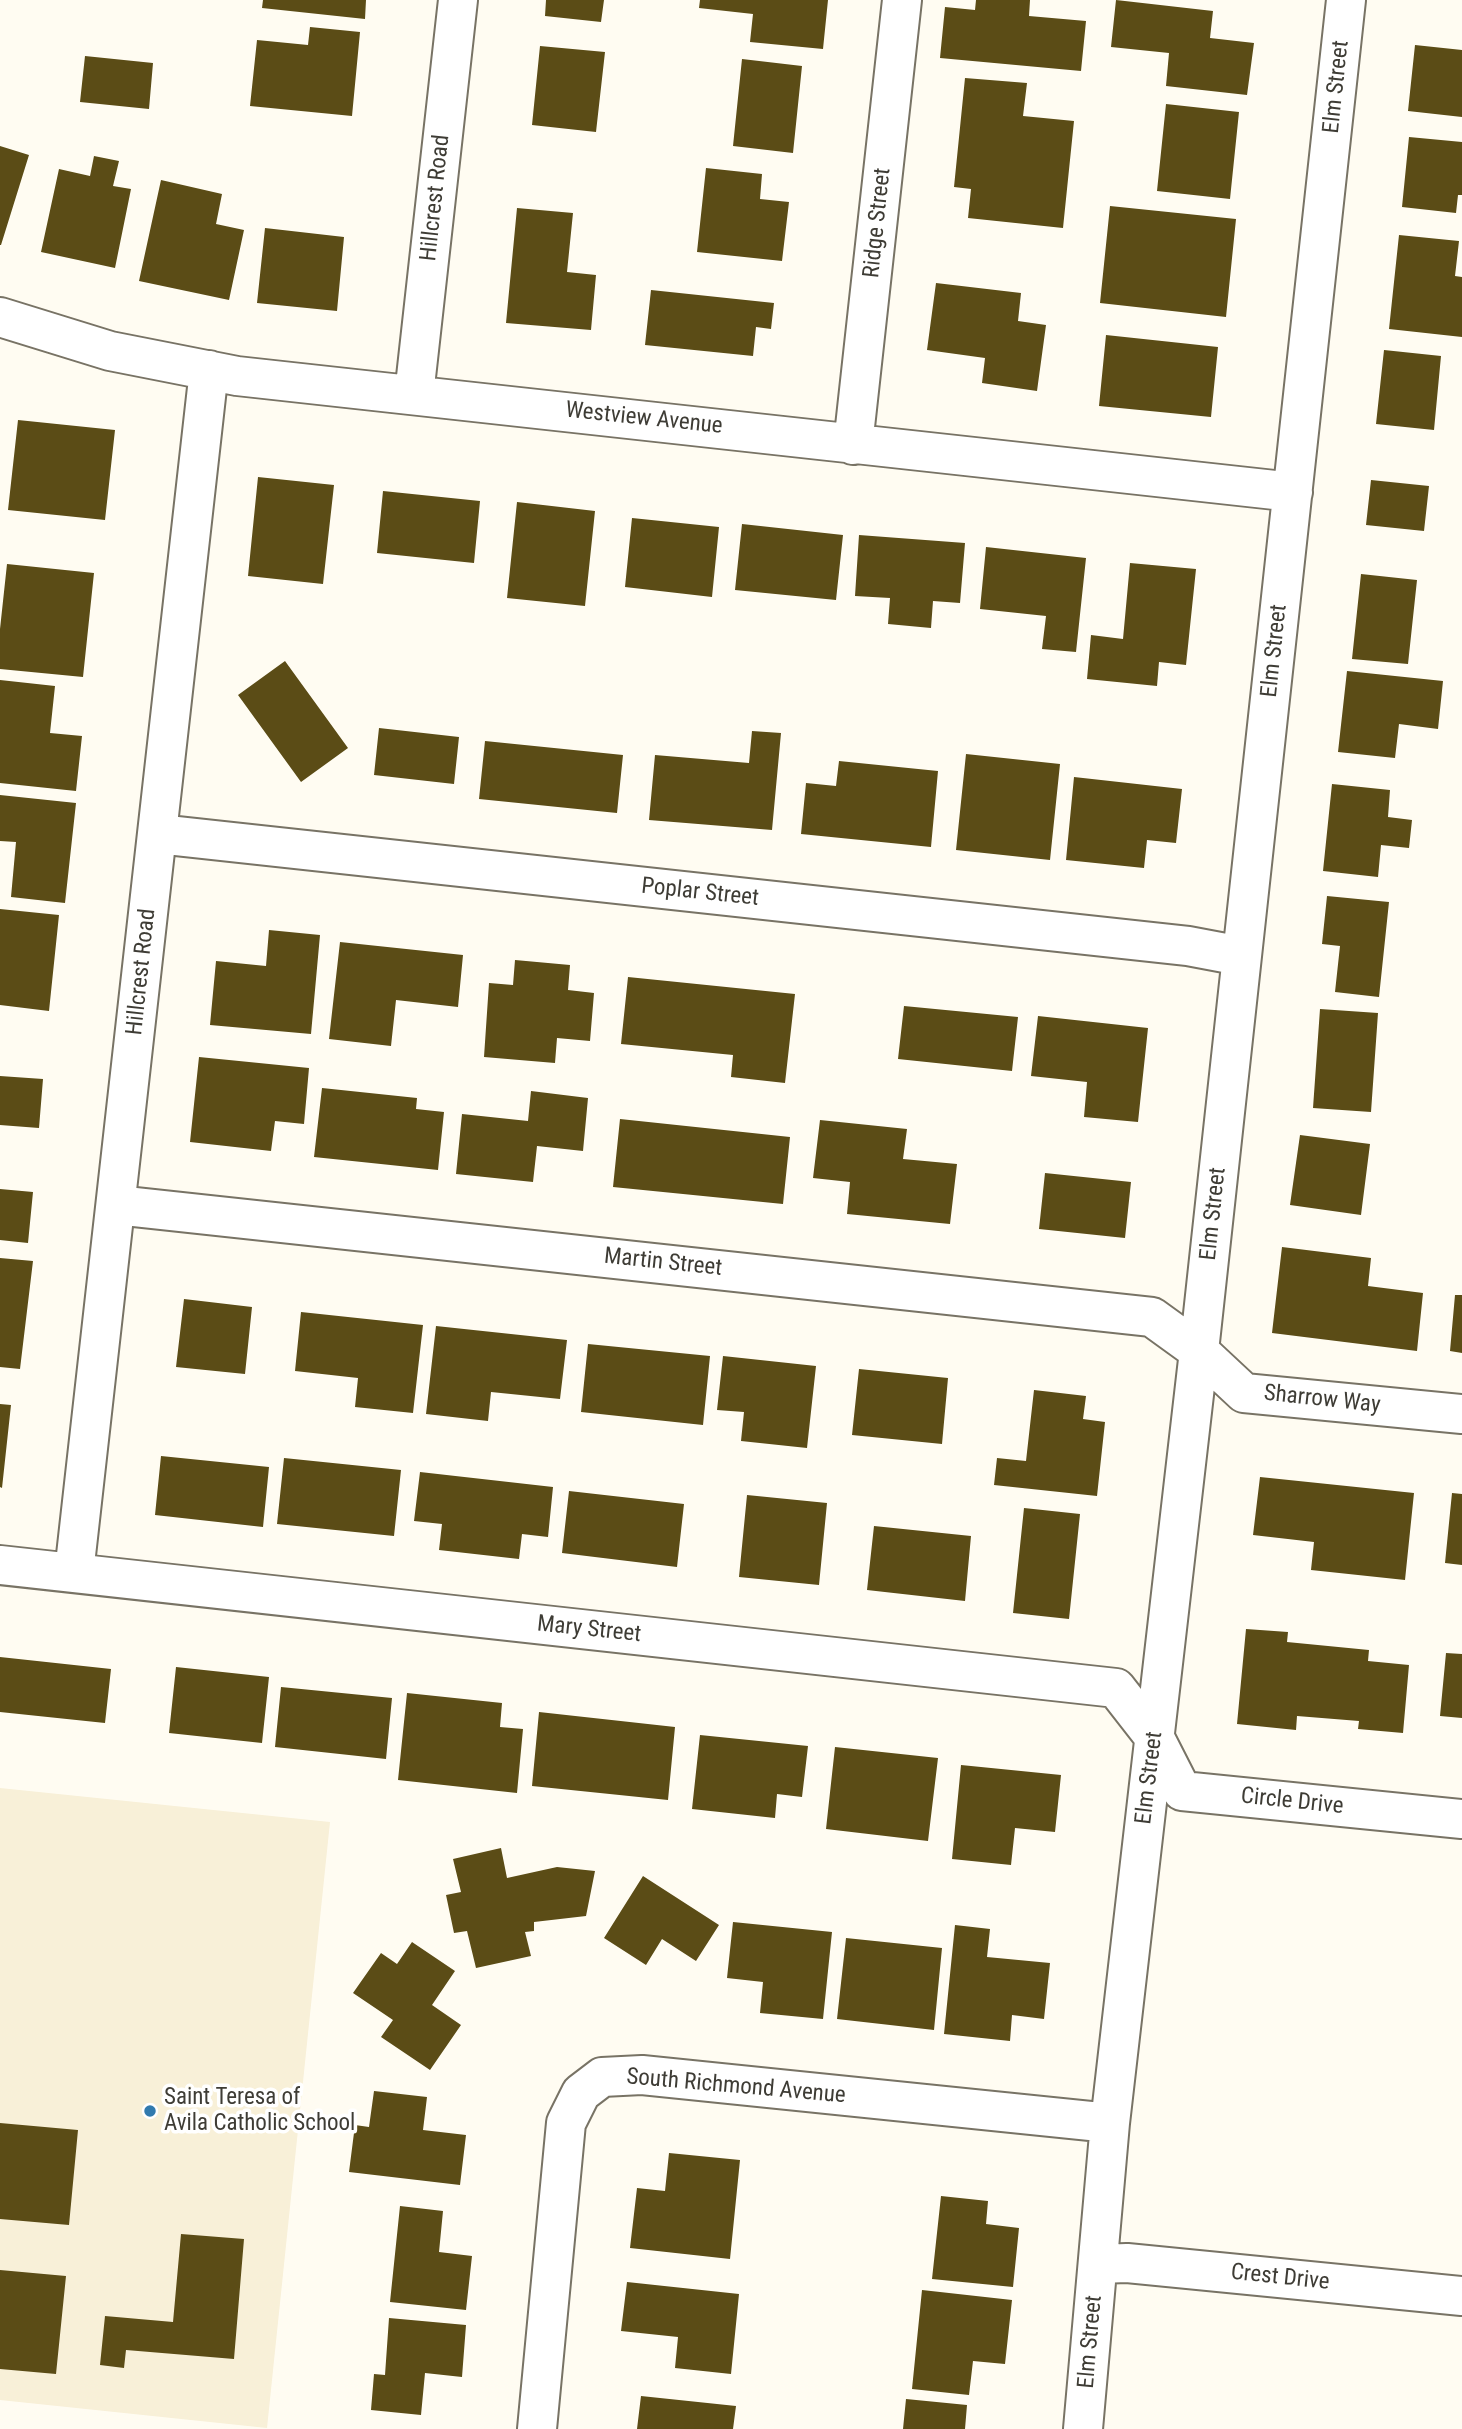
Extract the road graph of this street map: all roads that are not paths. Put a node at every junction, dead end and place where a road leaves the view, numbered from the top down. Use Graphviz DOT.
graph roads {
  1 [pos="458,0"];
  2 [pos="902,0"];
  3 [pos="1346,0"];
  4 [pos="0,317"];
  5 [pos="209,370"];
  6 [pos="414,395"];
  7 [pos="853,446"];
  8 [pos="1293,492"];
  9 [pos="158,834"];
  10 [pos="1241,956"];
  11 [pos="116,1205"];
  12 [pos="1199,1350"];
  13 [pos="1462,1414"];
  14 [pos="0,1565"];
  15 [pos="74,1573"];
  16 [pos="1155,1738"];
  17 [pos="1462,1819"];
  18 [pos="1110,2123"];
  19 [pos="1098,2264"];
  20 [pos="1462,2296"];
  21 [pos="537,2429"];
  22 [pos="1083,2429"];
  1 -- 6 [label="street, Hillcrest Road"];
  2 -- 7 [label="street, Ridge Street"];
  3 -- 8 [label="street, Elm Street"];
  4 -- 5 [label="street, Westview Avenue"];
  5 -- 6 [label="street, Westview Avenue"];
  5 -- 9 [label="street, Hillcrest Road"];
  6 -- 7 [label="street, Westview Avenue"];
  7 -- 8 [label="street, Westview Avenue"];
  8 -- 10 [label="street, Elm Street"];
  9 -- 10 [label="street, Poplar Street"];
  9 -- 11 [label="street, Hillcrest Road"];
  10 -- 12 [label="street, Elm Street"];
  11 -- 12 [label="street, Martin Street"];
  11 -- 15 [label="street, Hillcrest Road"];
  12 -- 13 [label="street, Sharrow Way"];
  12 -- 16 [label="street, Elm Street"];
  14 -- 15 [label="street, Mary Street"];
  15 -- 16 [label="street, Mary Street"];
  16 -- 17 [label="street, Circle Drive"];
  16 -- 18 [label="street, Elm Street"];
  18 -- 19 [label="street, Elm Street"];
  18 -- 21 [label="street, South Richmond Avenue"];
  19 -- 20 [label="street, Crest Drive"];
  19 -- 22 [label="street, Elm Street"];
}
